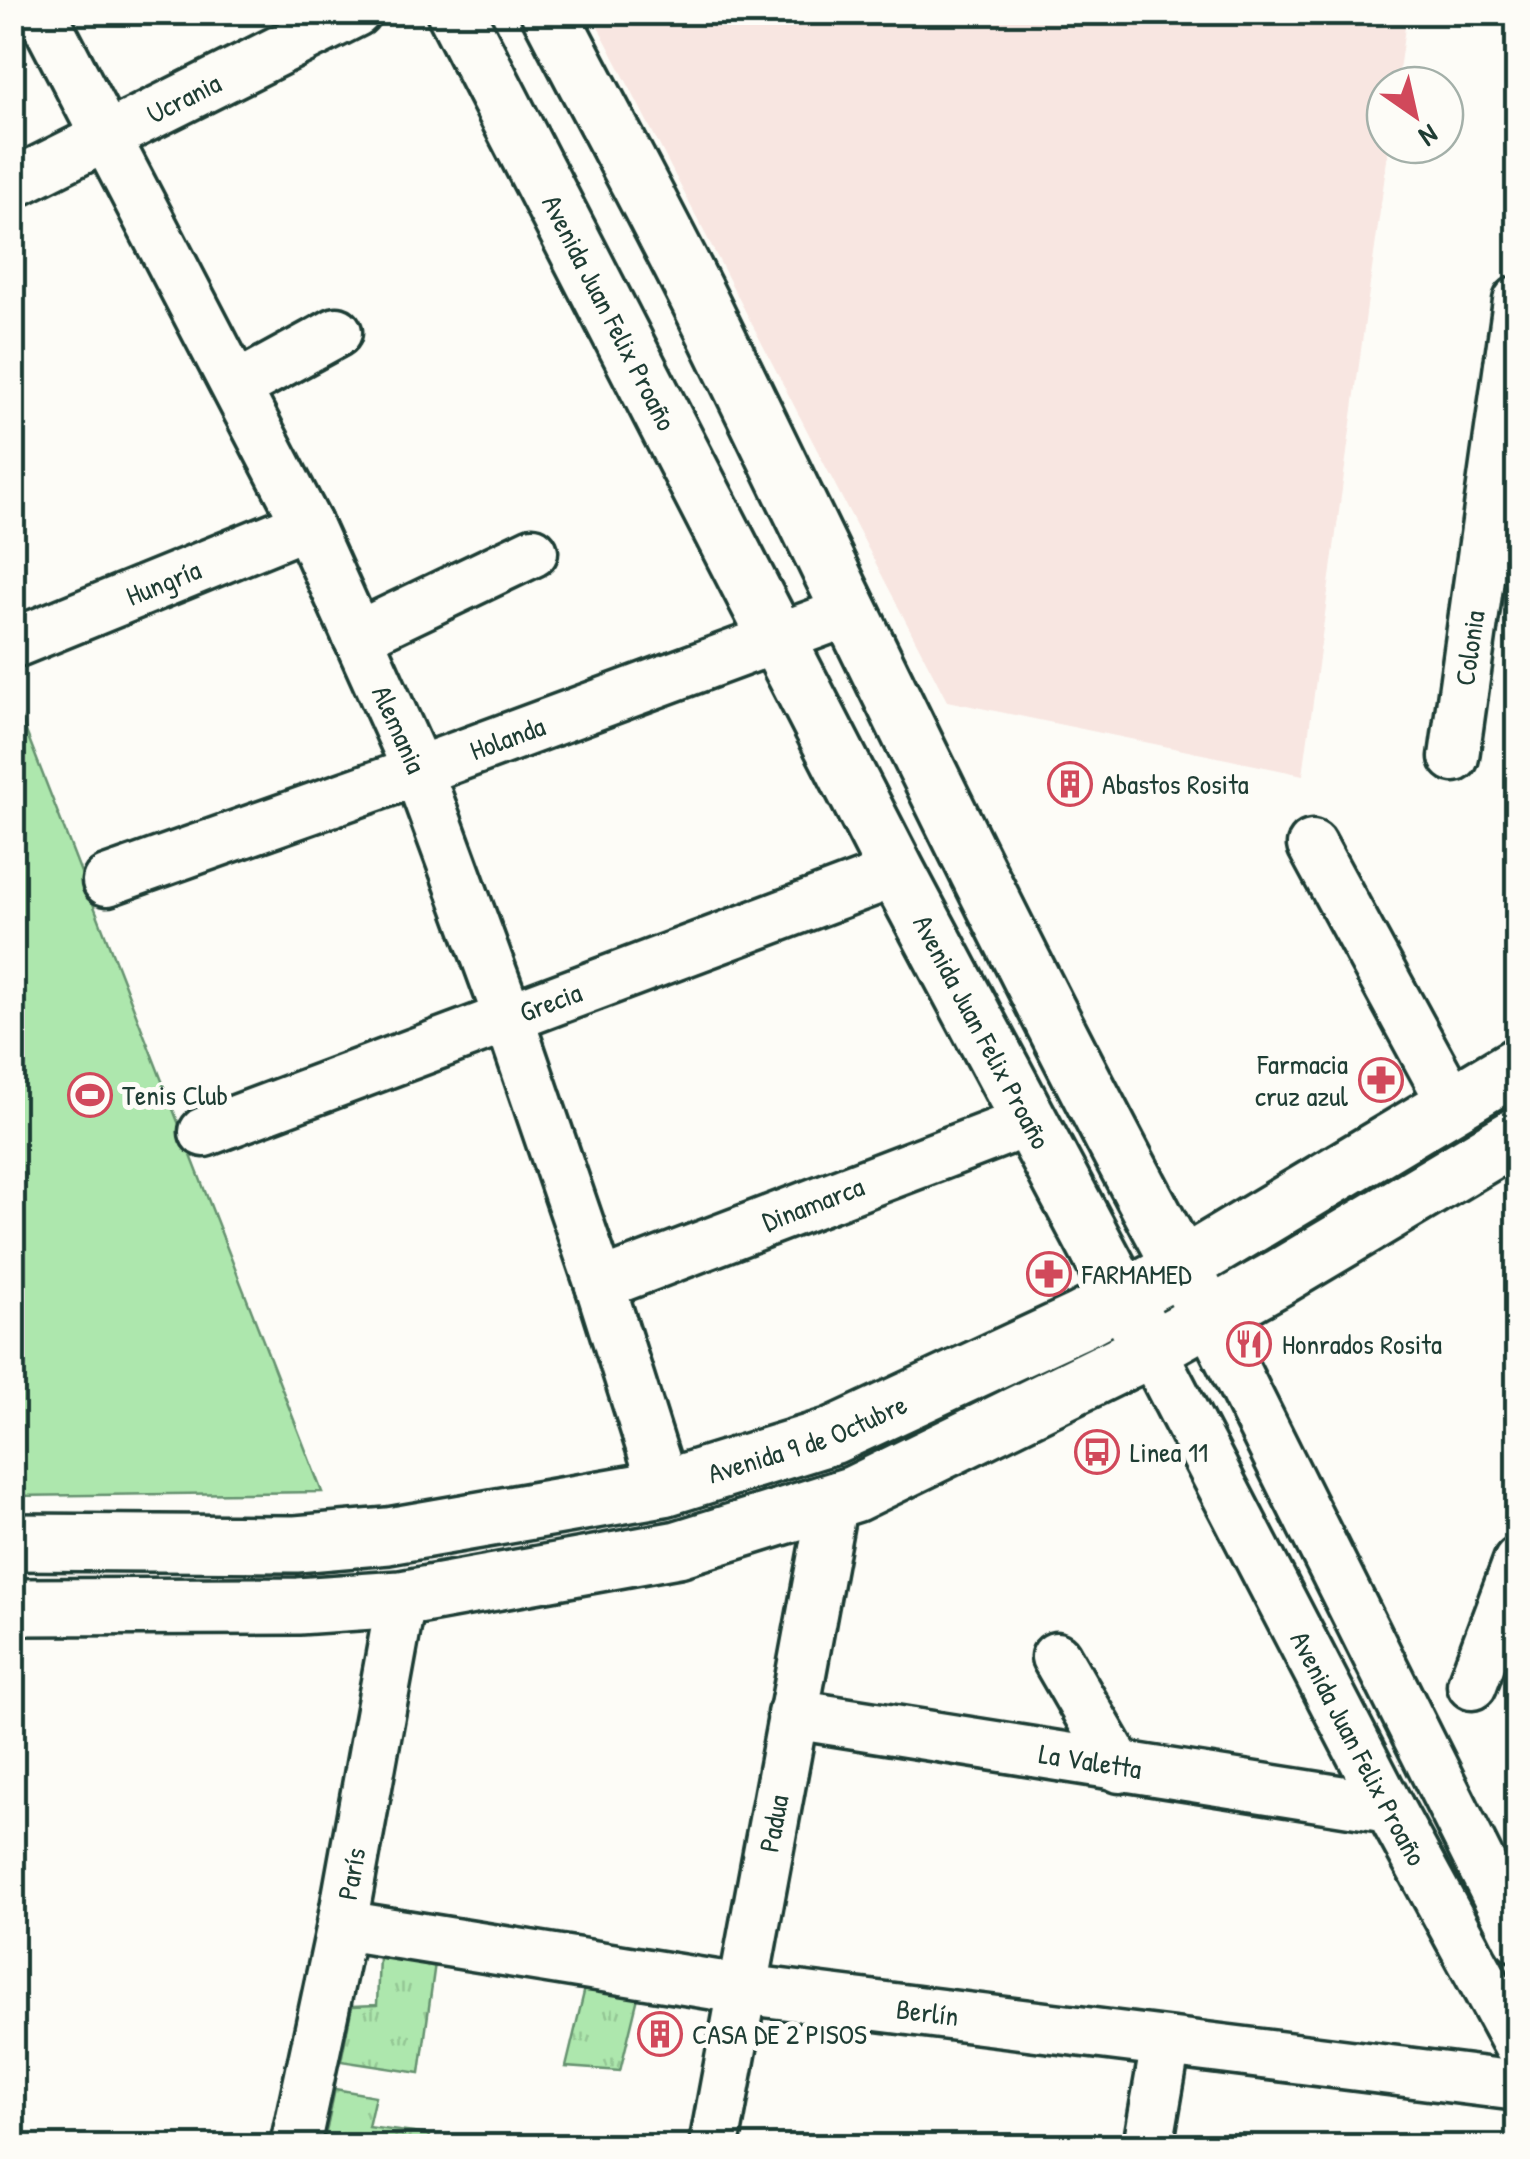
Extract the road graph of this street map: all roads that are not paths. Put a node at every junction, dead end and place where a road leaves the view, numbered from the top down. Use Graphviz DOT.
graph roads {
  1 [pos="41,12"];
  2 [pos="356,12"];
  3 [pos="455,12"];
  4 [pos="549,12"];
  5 [pos="106,136"];
  6 [pos="12,184"];
  7 [pos="1518,302"];
  8 [pos="337,332"];
  9 [pos="238,386"];
  10 [pos="306,524"];
  11 [pos="532,552"];
  12 [pos="848,612"];
  13 [pos="357,636"];
  14 [pos="780,640"];
  15 [pos="18,642"];
  16 [pos="1454,756"];
  17 [pos="418,771"];
  18 [pos="1312,846"];
  19 [pos="897,872"];
  20 [pos="107,880"];
  21 [pos="509,1018"];
  22 [pos="1518,1065"];
  23 [pos="1452,1103"];
  24 [pos="1027,1122"];
  25 [pos="204,1132"];
  26 [pos="1518,1135"];
  27 [pos="1182,1267"];
  28 [pos="600,1285"];
  29 [pos="1124,1297"];
  30 [pos="1209,1318"];
  31 [pos="1151,1349"];
  32 [pos="664,1488"];
  33 [pos="833,1500"];
  34 [pos="12,1542"];
  35 [pos="1518,1562"];
  36 [pos="401,1599"];
  37 [pos="12,1607"];
  38 [pos="1056,1657"];
  39 [pos="1472,1685"];
  40 [pos="792,1714"];
  41 [pos="1120,1768"];
  42 [pos="1389,1808"];
  43 [pos="342,1925"];
  44 [pos="1518,1938"];
  45 [pos="742,1988"];
  46 [pos="1166,2042"];
  47 [pos="1518,2045"];
  48 [pos="1518,2086"];
  49 [pos="295,2146"];
  50 [pos="714,2146"];
  51 [pos="1148,2146"];
  1 -- 5 [label="street, Alemania"];
  2 -- 5 [label="street, Ucrania"];
  3 -- 14 [label="main road, Avenida Juan Felix Proaño"];
  4 -- 12 [label="main road, Avenida Juan Felix Proaño"];
  5 -- 6 [label="street, Ucrania"];
  5 -- 9 [label="street, Alemania"];
  7 -- 16 [label="street, Colonia"];
  8 -- 9 [label="street"];
  9 -- 10 [label="street, Alemania"];
  10 -- 13 [label="street, Alemania"];
  10 -- 15 [label="street, Hungría"];
  11 -- 13 [label="street"];
  12 -- 14 [label="street, Holanda"];
  12 -- 27 [label="main road, Avenida Juan Felix Proaño"];
  13 -- 17 [label="street, Alemania"];
  14 -- 17 [label="street, Holanda"];
  14 -- 19 [label="main road, Avenida Juan Felix Proaño"];
  17 -- 20 [label="street, Holanda"];
  17 -- 21 [label="street, Alemania"];
  18 -- 23 [label="street"];
  19 -- 21 [label="street, Grecia"];
  19 -- 24 [label="main road, Avenida Juan Felix Proaño"];
  21 -- 25 [label="street, Grecia"];
  21 -- 28 [label="street, Alemania"];
  22 -- 23 [label="main road, Avenida 9 de Octubre"];
  23 -- 27 [label="main road, Avenida 9 de Octubre"];
  24 -- 28 [label="street, Dinamarca"];
  24 -- 29 [label="main road, Avenida Juan Felix Proaño"];
  26 -- 30 [label="main road"];
  27 -- 29 [label="main road, Avenida 9 de Octubre"];
  27 -- 30 [label="main road, Avenida Juan Felix Proaño"];
  28 -- 32 [label="street, Alemania"];
  29 -- 31 [label="main road, Avenida Juan Felix Proaño"];
  29 -- 32 [label="main road, Avenida 9 de Octubre"];
  30 -- 31 [label="main road"];
  30 -- 44 [label="street, Avenida Juan Felix Proaño"];
  31 -- 33 [label="main road"];
  31 -- 42 [label="street, Avenida Juan Felix Proaño"];
  32 -- 34 [label="main road, Avenida 9 de Octubre"];
  33 -- 36 [label="main road"];
  33 -- 40 [label="street, Padua"];
  35 -- 39 [label="street"];
  36 -- 37 [label="main road"];
  36 -- 43 [label="street, París"];
  38 -- 41 [label="street"];
  40 -- 41 [label="street, La Valetta"];
  40 -- 45 [label="street, Padua"];
  41 -- 42 [label="street, La Valetta"];
  42 -- 47 [label="street, Avenida Juan Felix Proaño"];
  43 -- 45 [label="street, Berlín"];
  43 -- 49 [label="street, París"];
  45 -- 46 [label="street, Berlín"];
  45 -- 50 [label="street, Padua"];
  46 -- 48 [label="street, Berlín"];
  46 -- 51 [label="street"];
}
